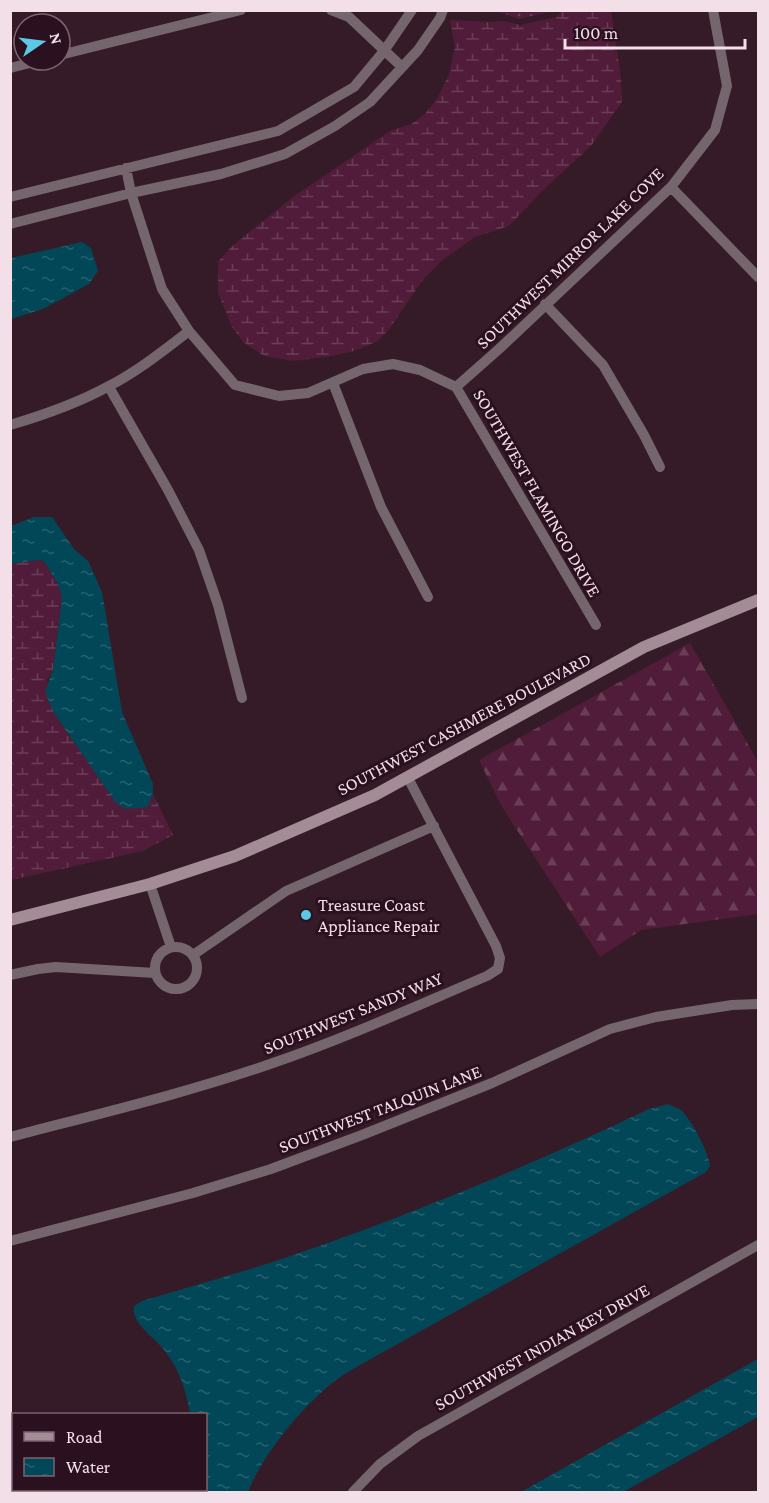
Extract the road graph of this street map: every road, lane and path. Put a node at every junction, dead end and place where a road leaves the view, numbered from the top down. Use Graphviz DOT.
graph roads {
  1 [pos="241,10"];
  2 [pos="331,10"];
  3 [pos="412,10"];
  4 [pos="442,10"];
  5 [pos="713,10"];
  6 [pos="384,51"];
  7 [pos="72,53"];
  8 [pos="402,67"];
  9 [pos="126,168"];
  10 [pos="671,187"];
  11 [pos="131,193"];
  12 [pos="10,197"];
  13 [pos="10,224"];
  14 [pos="759,278"];
  15 [pos="545,304"];
  16 [pos="189,331"];
  17 [pos="333,383"];
  18 [pos="109,387"];
  19 [pos="456,387"];
  20 [pos="10,425"];
  21 [pos="660,467"];
  22 [pos="428,597"];
  23 [pos="759,600"];
  24 [pos="596,625"];
  25 [pos="242,698"];
  26 [pos="408,778"];
  27 [pos="434,826"];
  28 [pos="150,884"];
  29 [pos="10,920"];
  30 [pos="171,947"];
  31 [pos="193,955"];
  32 [pos="155,973"];
  33 [pos="10,975"];
  34 [pos="759,1004"];
  35 [pos="10,1137"];
  36 [pos="10,1241"];
  37 [pos="759,1245"];
  38 [pos="353,1492"];
  1 -- 7 [label="street"];
  2 -- 6 [label="street"];
  3 -- 6 [label="street"];
  4 -- 8 [label="street"];
  5 -- 10 [label="street, SOUTHWEST MIRROR LAKE COVE"];
  6 -- 8 [label="street"];
  6 -- 9 [label="street"];
  8 -- 11 [label="street"];
  9 -- 11 [label="street, SOUTHWEST FLAMINGO DRIVE"];
  9 -- 12 [label="street"];
  10 -- 14 [label="street"];
  10 -- 15 [label="street, SOUTHWEST MIRROR LAKE COVE"];
  11 -- 13 [label="street"];
  11 -- 16 [label="street, SOUTHWEST FLAMINGO DRIVE"];
  15 -- 19 [label="street, SOUTHWEST MIRROR LAKE COVE"];
  15 -- 21 [label="street"];
  16 -- 17 [label="street, SOUTHWEST FLAMINGO DRIVE"];
  16 -- 18 [label="street"];
  17 -- 19 [label="street, SOUTHWEST FLAMINGO DRIVE"];
  17 -- 22 [label="street"];
  18 -- 20 [label="street"];
  18 -- 25 [label="street"];
  19 -- 24 [label="street, SOUTHWEST FLAMINGO DRIVE"];
  23 -- 26 [label="street, SOUTHWEST CASHMERE BOULEVARD"];
  26 -- 27 [label="street, SOUTHWEST SANDY WAY"];
  26 -- 28 [label="street, SOUTHWEST CASHMERE BOULEVARD"];
  27 -- 31 [label="street"];
  27 -- 35 [label="street, SOUTHWEST SANDY WAY"];
  28 -- 29 [label="street, SOUTHWEST CASHMERE BOULEVARD"];
  28 -- 30 [label="street"];
  30 -- 31 [label="street"];
  30 -- 32 [label="street"];
  31 -- 32 [label="street"];
  32 -- 33 [label="street"];
  34 -- 36 [label="street, SOUTHWEST TALQUIN LANE"];
  37 -- 38 [label="street, SOUTHWEST INDIAN KEY DRIVE"];
}
